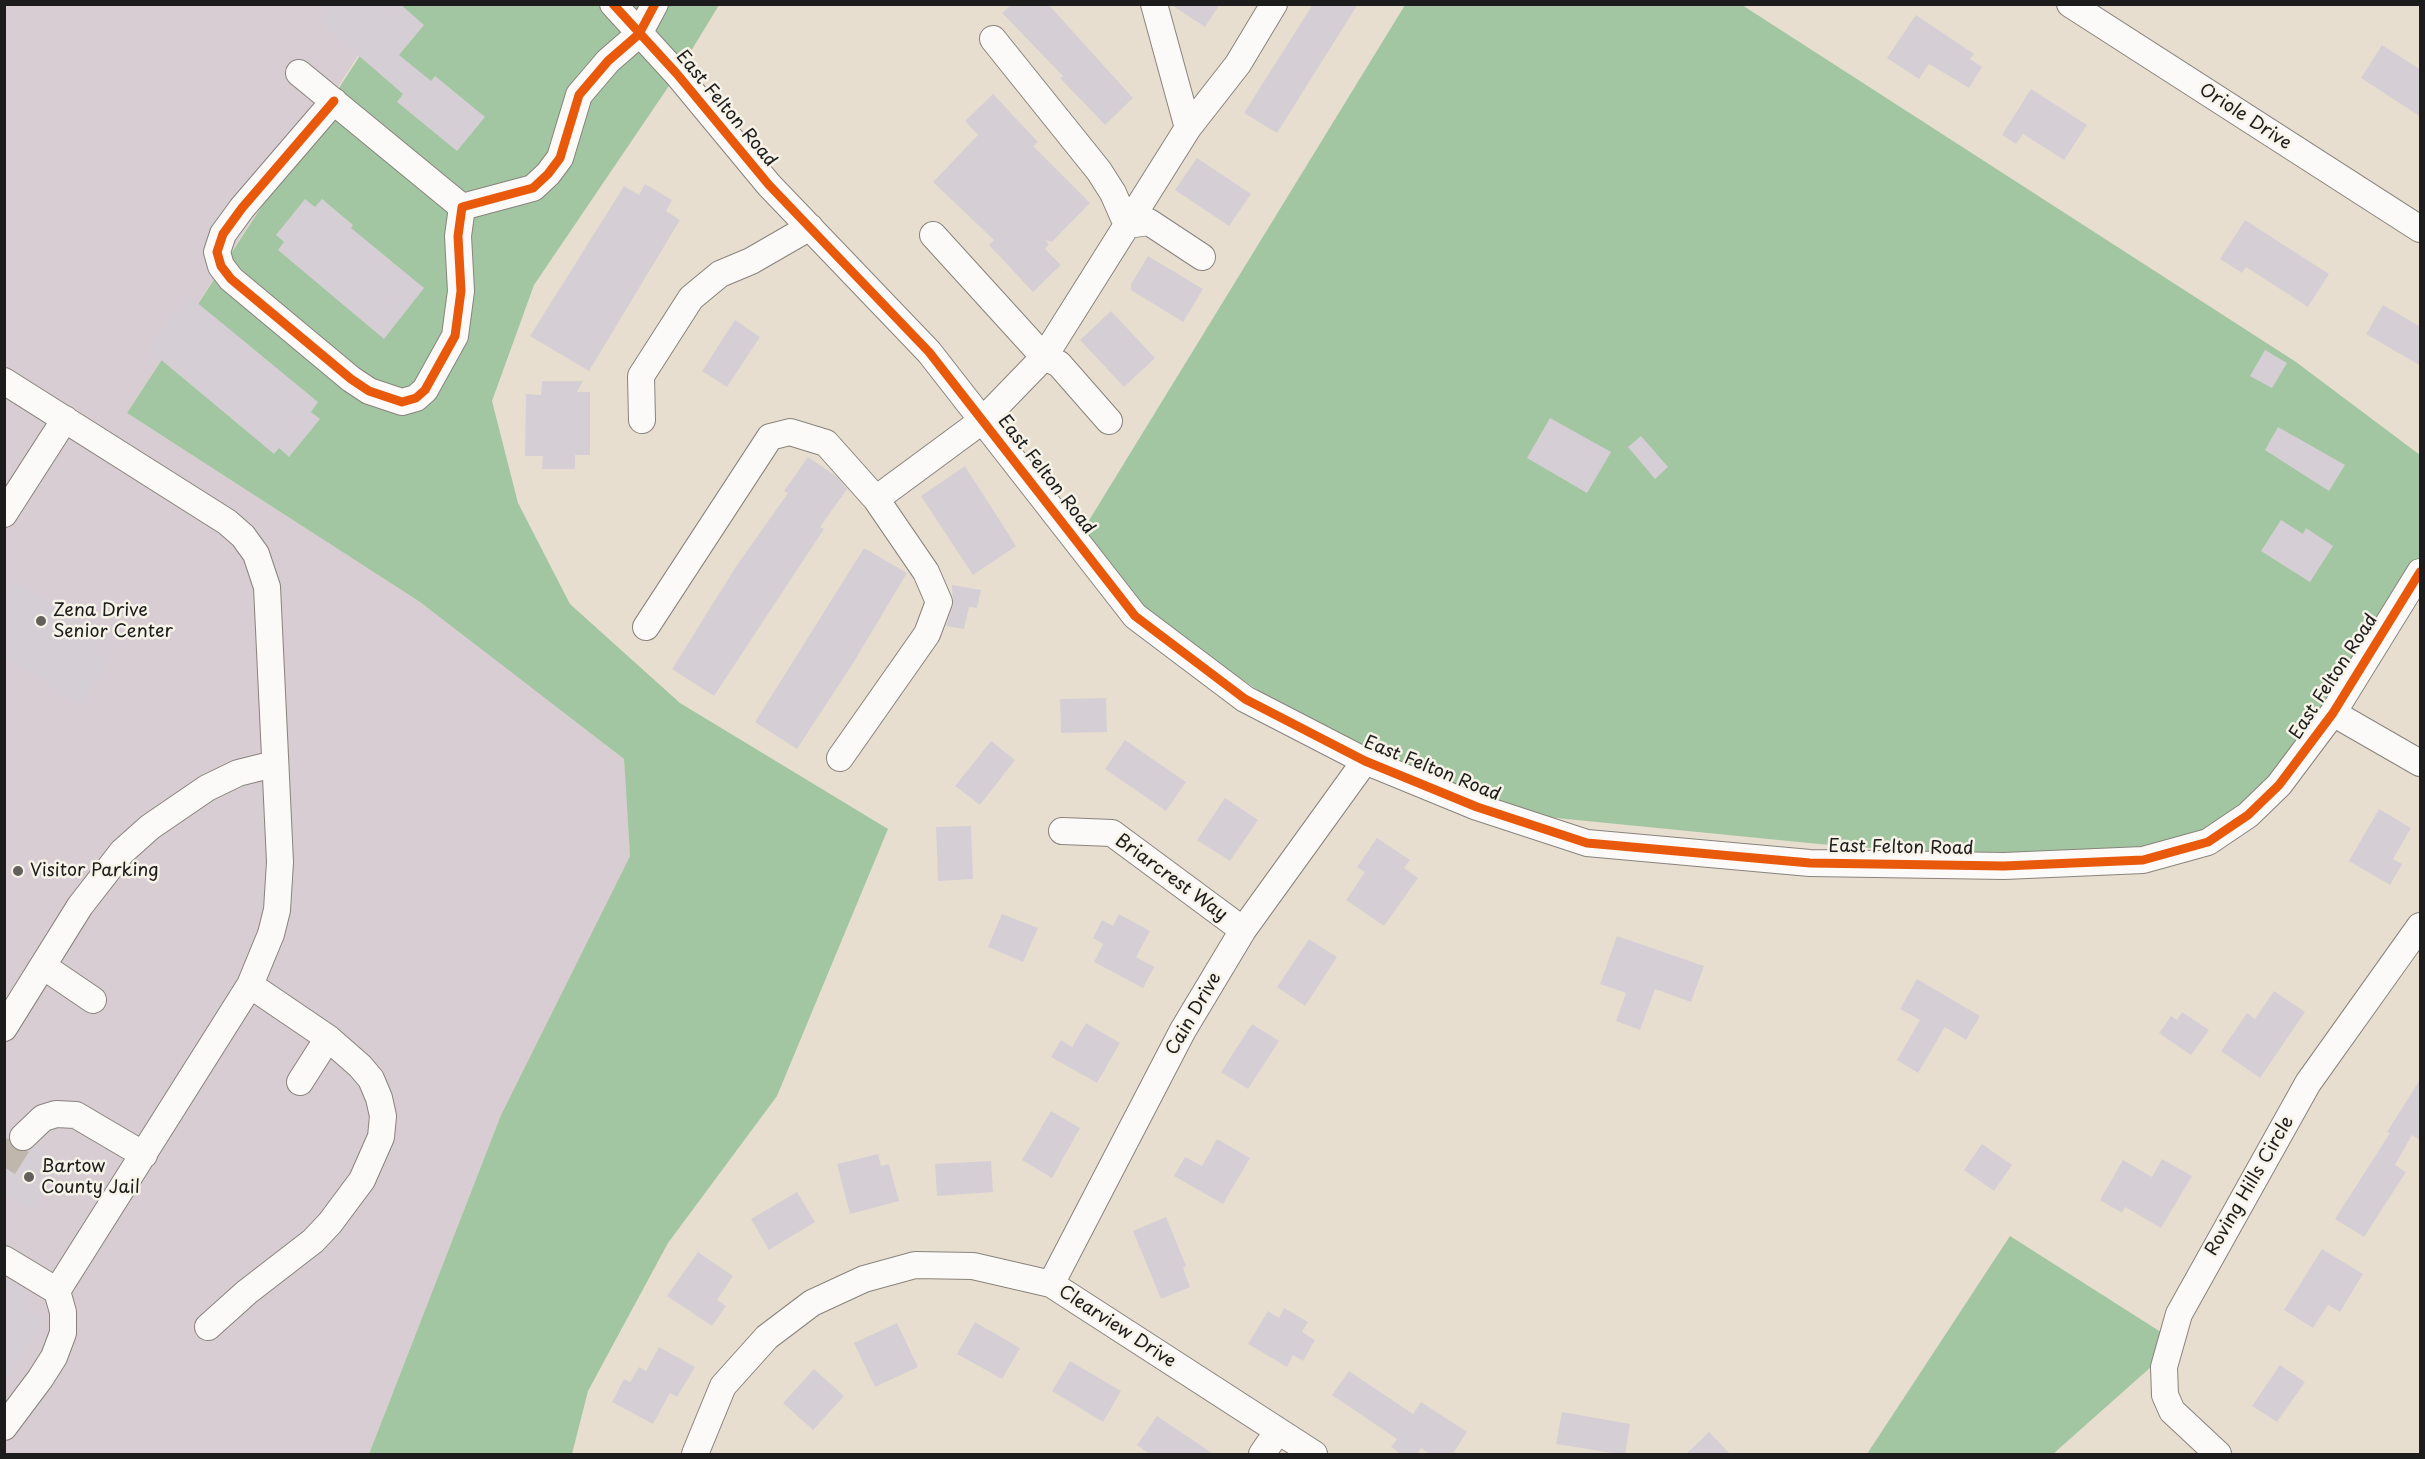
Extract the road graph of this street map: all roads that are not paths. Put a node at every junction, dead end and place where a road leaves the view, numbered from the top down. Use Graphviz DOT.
graph roads {
  1 [pos="613,4"];
  2 [pos="655,4"];
  3 [pos="1154,4"];
  4 [pos="1274,4"];
  5 [pos="2070,4"];
  6 [pos="639,34"];
  7 [pos="993,39"];
  8 [pos="299,73"];
  9 [pos="334,101"];
  10 [pos="1188,129"];
  11 [pos="462,207"];
  12 [pos="1127,225"];
  13 [pos="810,227"];
  14 [pos="2421,229"];
  15 [pos="933,236"];
  16 [pos="1202,257"];
  17 [pos="1044,357"];
  18 [pos="4,381"];
  19 [pos="65,419"];
  20 [pos="642,420"];
  21 [pos="982,420"];
  22 [pos="1109,421"];
  23 [pos="876,499"];
  24 [pos="4,514"];
  25 [pos="2421,572"];
  26 [pos="646,627"];
  27 [pos="2333,713"];
  28 [pos="840,758"];
  29 [pos="1365,761"];
  30 [pos="2421,763"];
  31 [pos="274,764"];
  32 [pos="1062,831"];
  33 [pos="2421,926"];
  34 [pos="1243,930"];
  35 [pos="43,966"];
  36 [pos="250,986"];
  37 [pos="93,1000"];
  38 [pos="4,1028"];
  39 [pos="328,1038"];
  40 [pos="300,1082"];
  41 [pos="23,1137"];
  42 [pos="144,1155"];
  43 [pos="4,1259"];
  44 [pos="1051,1284"];
  45 [pos="57,1291"];
  46 [pos="208,1327"];
  47 [pos="4,1427"];
  48 [pos="1278,1431"];
  49 [pos="695,1455"];
  50 [pos="1262,1455"];
  51 [pos="1314,1455"];
  52 [pos="2218,1455"];
  1 -- 6 [label="street, East Felton Road"];
  2 -- 6 [label="street"];
  3 -- 10 [label="street"];
  4 -- 10 [label="street"];
  5 -- 14 [label="street, Oriole Drive"];
  6 -- 11 [label="street"];
  6 -- 13 [label="street, East Felton Road"];
  7 -- 12 [label="street"];
  8 -- 9 [label="street"];
  9 -- 11 [label="street"];
  9 -- 11 [label="street"];
  10 -- 12 [label="street"];
  12 -- 16 [label="street"];
  12 -- 17 [label="street"];
  13 -- 20 [label="street"];
  13 -- 21 [label="street, East Felton Road"];
  15 -- 17 [label="street"];
  17 -- 21 [label="street"];
  17 -- 22 [label="street"];
  18 -- 19 [label="street"];
  19 -- 24 [label="street"];
  19 -- 31 [label="street"];
  21 -- 23 [label="street"];
  21 -- 29 [label="street, East Felton Road"];
  23 -- 26 [label="street"];
  23 -- 28 [label="street"];
  25 -- 27 [label="street, East Felton Road"];
  27 -- 29 [label="street, East Felton Road"];
  27 -- 30 [label="street"];
  29 -- 34 [label="street, Cain Drive"];
  31 -- 35 [label="street"];
  31 -- 36 [label="street"];
  32 -- 34 [label="street, Briarcrest Way"];
  33 -- 52 [label="street, Roving Hills Circle"];
  34 -- 44 [label="street, Cain Drive"];
  35 -- 37 [label="street"];
  35 -- 38 [label="street"];
  36 -- 39 [label="street"];
  36 -- 42 [label="street"];
  39 -- 40 [label="street"];
  39 -- 46 [label="street"];
  41 -- 42 [label="street"];
  42 -- 45 [label="street"];
  43 -- 45 [label="street"];
  44 -- 48 [label="street, Clearview Drive"];
  44 -- 49 [label="street, Clearview Drive"];
  45 -- 47 [label="street"];
  48 -- 50 [label="street"];
  48 -- 51 [label="street, Clearview Drive"];
}
